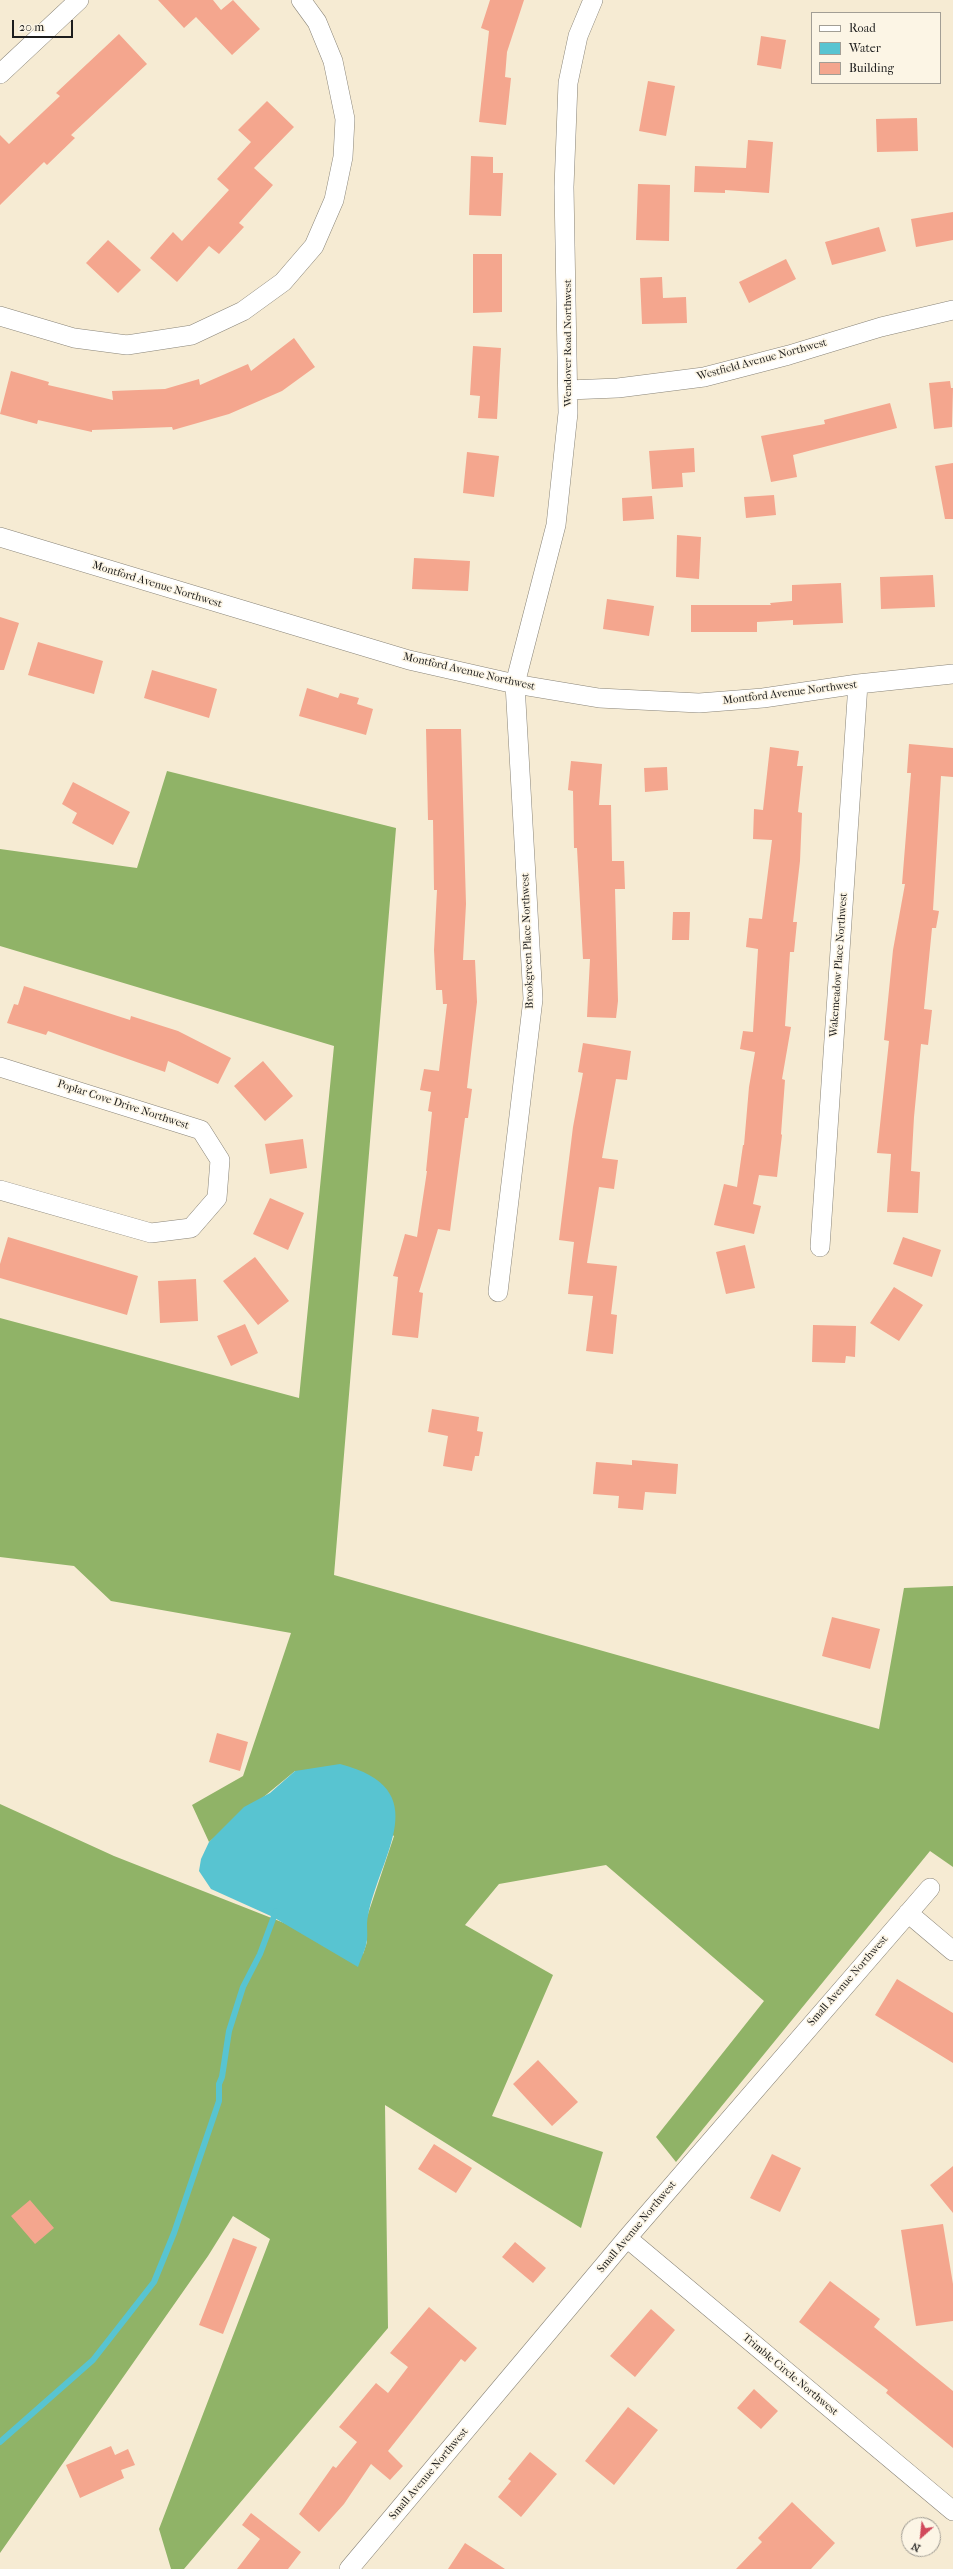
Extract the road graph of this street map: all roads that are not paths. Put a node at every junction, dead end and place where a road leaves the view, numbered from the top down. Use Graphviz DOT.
graph roads {
  1 [pos="79,0"];
  2 [pos="301,0"];
  3 [pos="593,0"];
  4 [pos="0,74"];
  5 [pos="953,310"];
  6 [pos="0,316"];
  7 [pos="568,390"];
  8 [pos="0,537"];
  9 [pos="953,674"];
  10 [pos="514,684"];
  11 [pos="858,684"];
  12 [pos="0,1067"];
  13 [pos="0,1190"];
  14 [pos="820,1247"];
  15 [pos="498,1292"];
  16 [pos="930,1888"];
  17 [pos="908,1913"];
  18 [pos="953,1951"];
  19 [pos="627,2238"];
  20 [pos="953,2511"];
  21 [pos="349,2569"];
  1 -- 4 [label="street"];
  2 -- 6 [label="street"];
  3 -- 7 [label="street, Wendover Road Northwest"];
  5 -- 7 [label="street, Westfield Avenue Northwest"];
  7 -- 10 [label="street, Wendover Road Northwest"];
  8 -- 10 [label="street, Montford Avenue Northwest"];
  9 -- 11 [label="street, Montford Avenue Northwest"];
  10 -- 11 [label="street, Montford Avenue Northwest"];
  10 -- 15 [label="street, Brookgreen Place Northwest"];
  11 -- 14 [label="street, Wakemeadow Place Northwest"];
  12 -- 13 [label="street, Poplar Cove Drive Northwest"];
  16 -- 17 [label="street, Small Avenue Northwest"];
  17 -- 18 [label="street"];
  17 -- 19 [label="street, Small Avenue Northwest"];
  19 -- 20 [label="street, Trimble Circle Northwest"];
  19 -- 21 [label="street, Small Avenue Northwest"];
}
